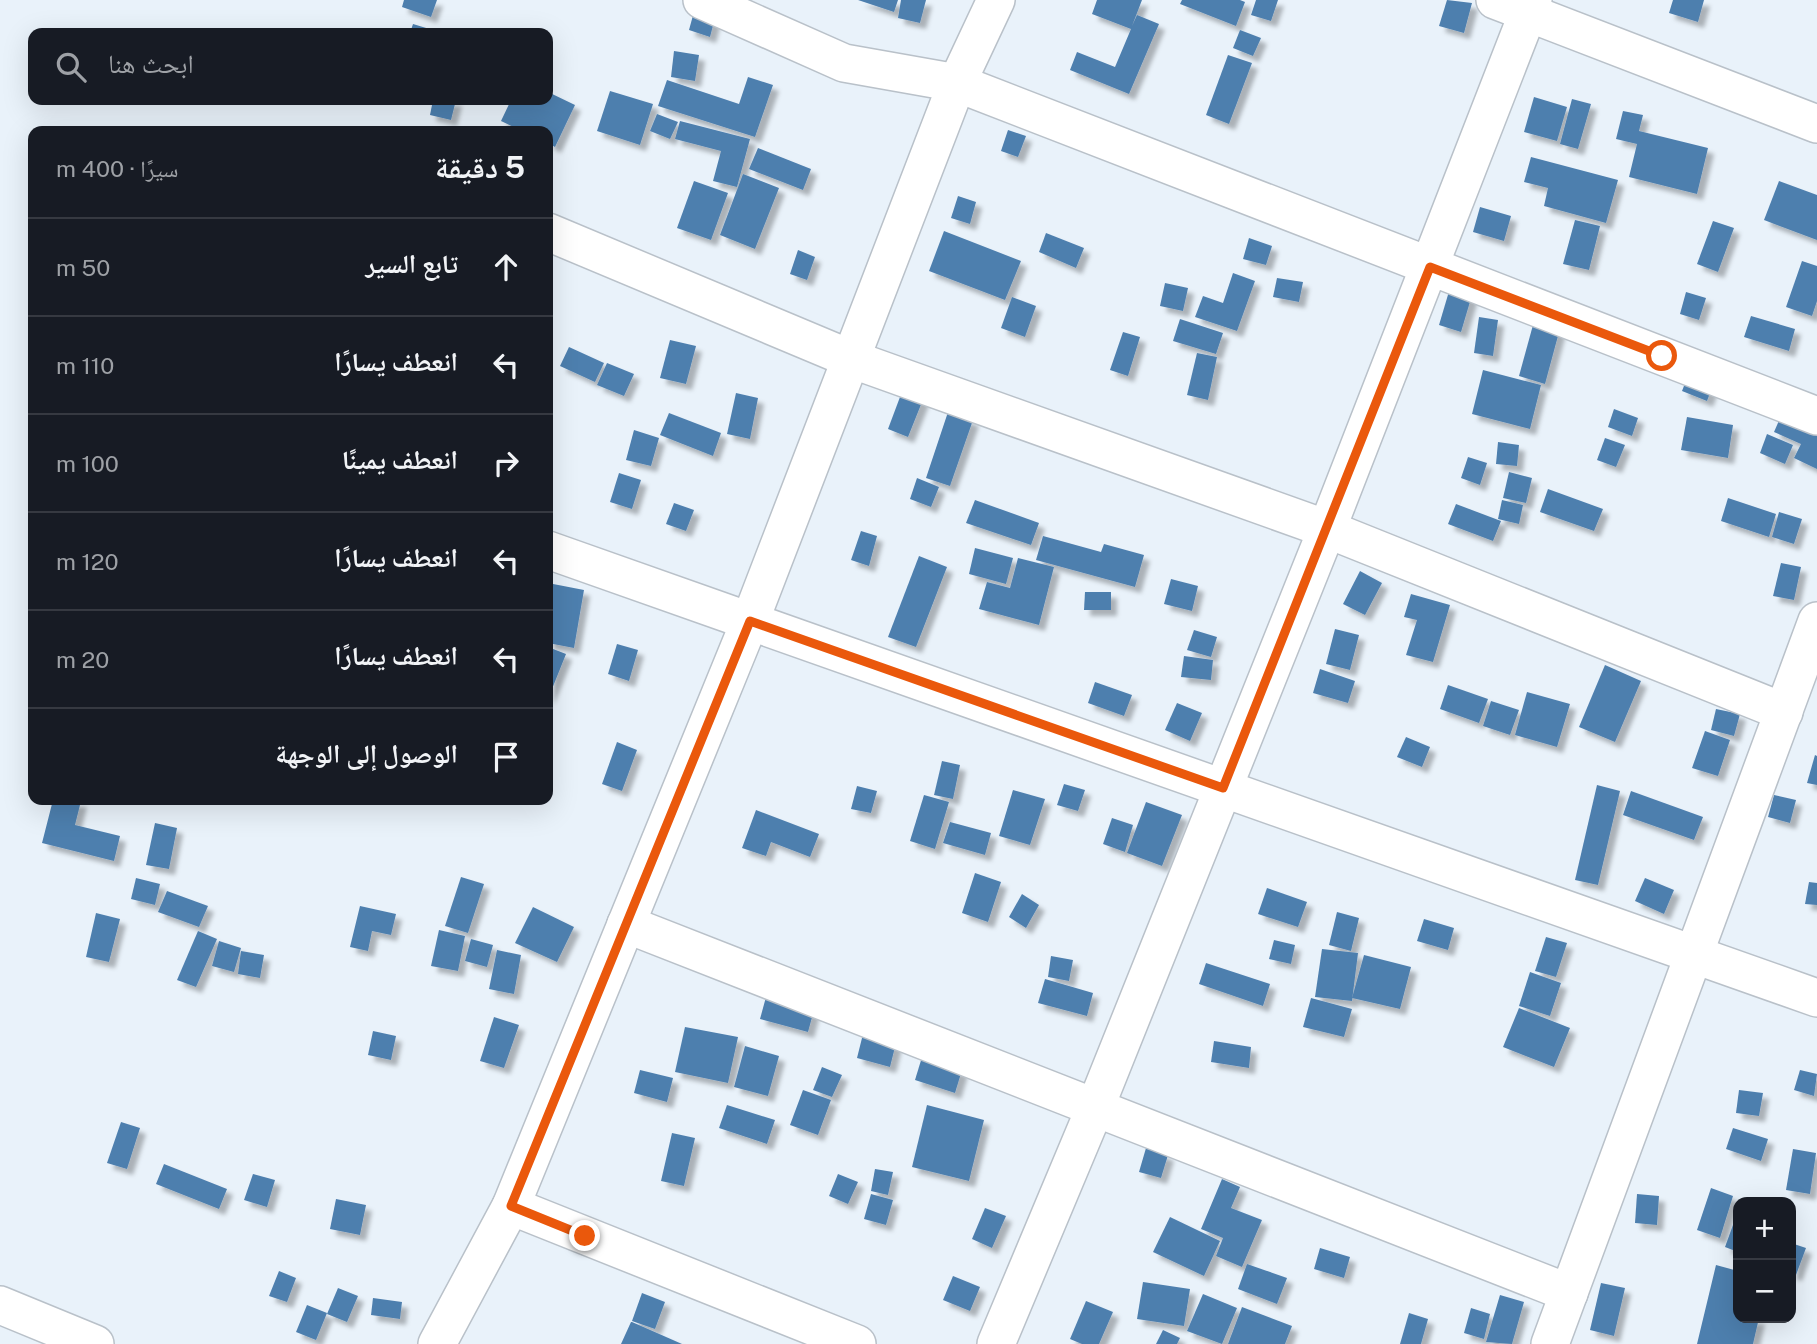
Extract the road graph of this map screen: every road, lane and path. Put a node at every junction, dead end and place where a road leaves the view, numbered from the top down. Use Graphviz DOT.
graph roads {
  1 [pos="702,0"];
  2 [pos="996,0"];
  3 [pos="1495,0"];
  4 [pos="1531,7"];
  5 [pos="957,83"];
  6 [pos="1817,124"];
  7 [pos="553,234"];
  8 [pos="1430,267"];
  9 [pos="851,359"];
  10 [pos="1817,416"];
  11 [pos="1327,529"];
  12 [pos="553,552"];
  13 [pos="750,621"];
  14 [pos="1817,621"];
  15 [pos="1784,712"];
  16 [pos="1223,788"];
  17 [pos="626,924"];
  18 [pos="1695,955"];
  19 [pos="1817,998"];
  20 [pos="1095,1108"];
  21 [pos="511,1206"];
  22 [pos="1569,1293"];
  23 [pos="0,1305"];
  24 [pos="95,1344"];
  25 [pos="437,1344"];
  26 [pos="857,1344"];
  27 [pos="996,1344"];
  28 [pos="1550,1344"];
  1 -- 5 [label="street"];
  2 -- 5 [label="street"];
  3 -- 4 [label="street"];
  4 -- 6 [label="street"];
  4 -- 8 [label="street"];
  5 -- 8 [label="street"];
  5 -- 9 [label="street"];
  7 -- 9 [label="street"];
  8 -- 10 [label="street"];
  8 -- 11 [label="street"];
  9 -- 11 [label="street"];
  9 -- 13 [label="street"];
  11 -- 15 [label="street"];
  11 -- 16 [label="street"];
  12 -- 13 [label="street"];
  13 -- 16 [label="street"];
  13 -- 17 [label="street"];
  14 -- 15 [label="street"];
  15 -- 18 [label="street"];
  16 -- 18 [label="street"];
  16 -- 20 [label="street"];
  17 -- 20 [label="street"];
  17 -- 21 [label="street"];
  18 -- 19 [label="street"];
  18 -- 22 [label="street"];
  20 -- 22 [label="street"];
  20 -- 27 [label="street"];
  21 -- 25 [label="street"];
  21 -- 26 [label="street"];
  22 -- 28 [label="street"];
  23 -- 24 [label="street"];
}
